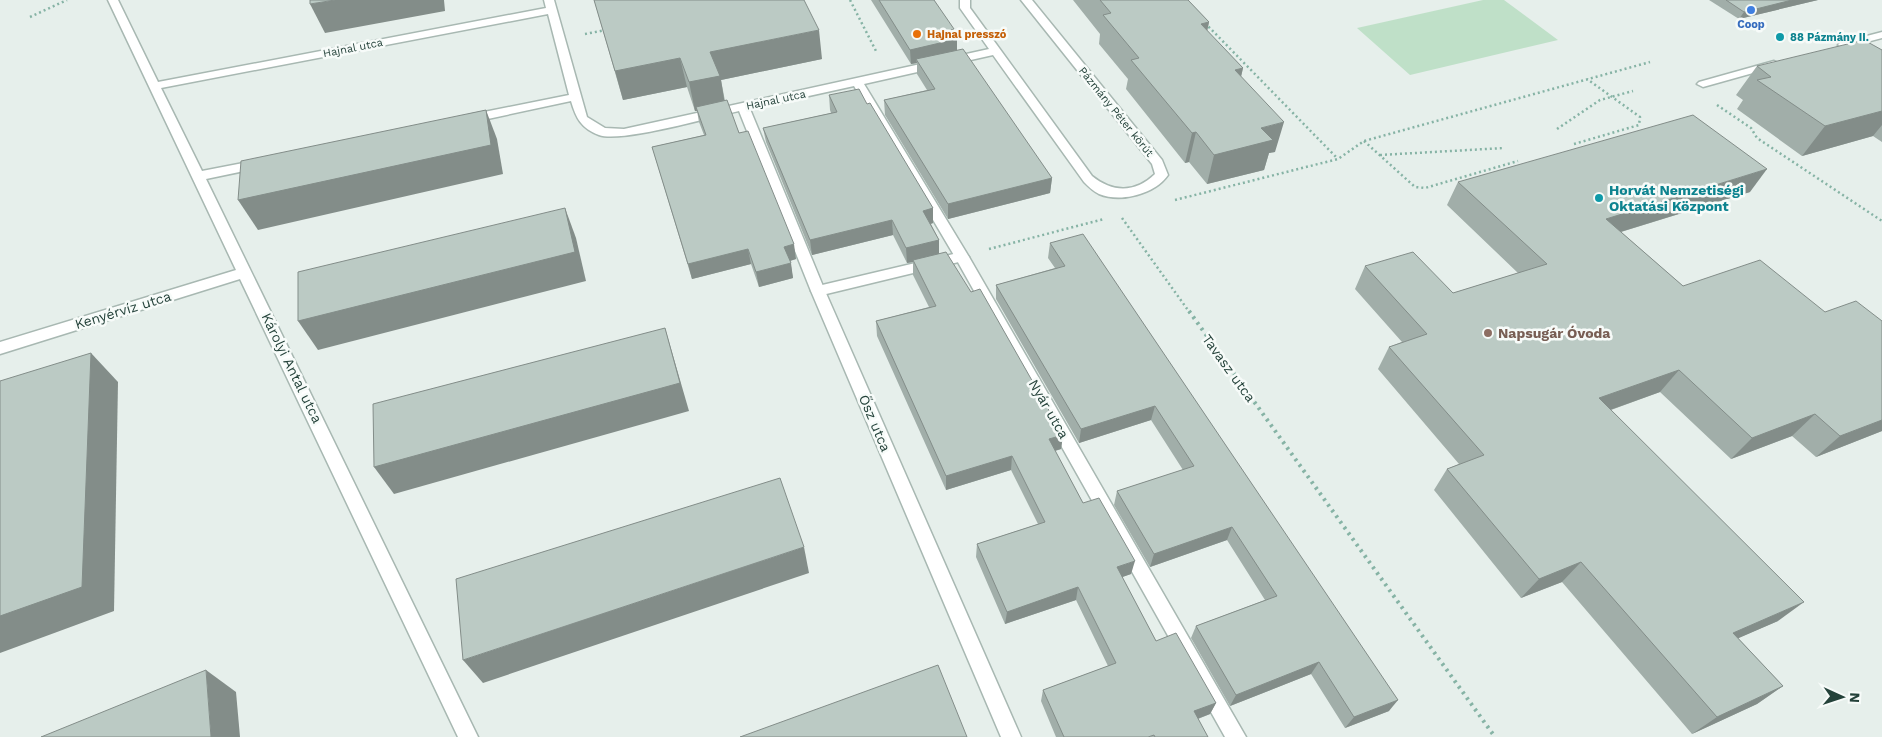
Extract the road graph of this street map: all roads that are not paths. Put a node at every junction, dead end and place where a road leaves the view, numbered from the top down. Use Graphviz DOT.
graph roads {
  1 [pos="113,0"];
  2 [pos="965,0"];
  3 [pos="1026,0"];
  4 [pos="551,5"];
  5 [pos="1882,35"];
  6 [pos="1836,47"];
  7 [pos="996,51"];
  8 [pos="1782,62"];
  9 [pos="858,82"];
  10 [pos="1703,84"];
  11 [pos="155,86"];
  12 [pos="576,97"];
  13 [pos="744,107"];
  14 [pos="456,122"];
  15 [pos="274,160"];
  16 [pos="199,176"];
  17 [pos="962,257"];
  18 [pos="246,272"];
  19 [pos="818,291"];
  20 [pos="0,348"];
  21 [pos="468,737"];
  22 [pos="1011,737"];
  23 [pos="1236,737"];
  1 -- 11 [label="street, Károlyi Antal utca"];
  2 -- 7 [label="street"];
  3 -- 7 [label="street, Pázmány Péter körút"];
  4 -- 11 [label="street, Hajnal utca"];
  4 -- 12 [label="street, Hajnal utca"];
  5 -- 6 [label="street"];
  7 -- 9 [label="street, Hajnal utca"];
  8 -- 10 [label="street"];
  9 -- 13 [label="street, Hajnal utca"];
  9 -- 17 [label="street, Nyár utca"];
  11 -- 16 [label="street, Károlyi Antal utca"];
  12 -- 13 [label="street, Hajnal utca"];
  12 -- 14 [label="street"];
  13 -- 19 [label="street, Ősz utca"];
  15 -- 16 [label="street"];
  16 -- 18 [label="street, Károlyi Antal utca"];
  17 -- 19 [label="street"];
  17 -- 23 [label="street, Nyár utca"];
  18 -- 20 [label="street, Kenyérvíz utca"];
  18 -- 21 [label="street, Károlyi Antal utca"];
  19 -- 22 [label="street, Ősz utca"];
}
